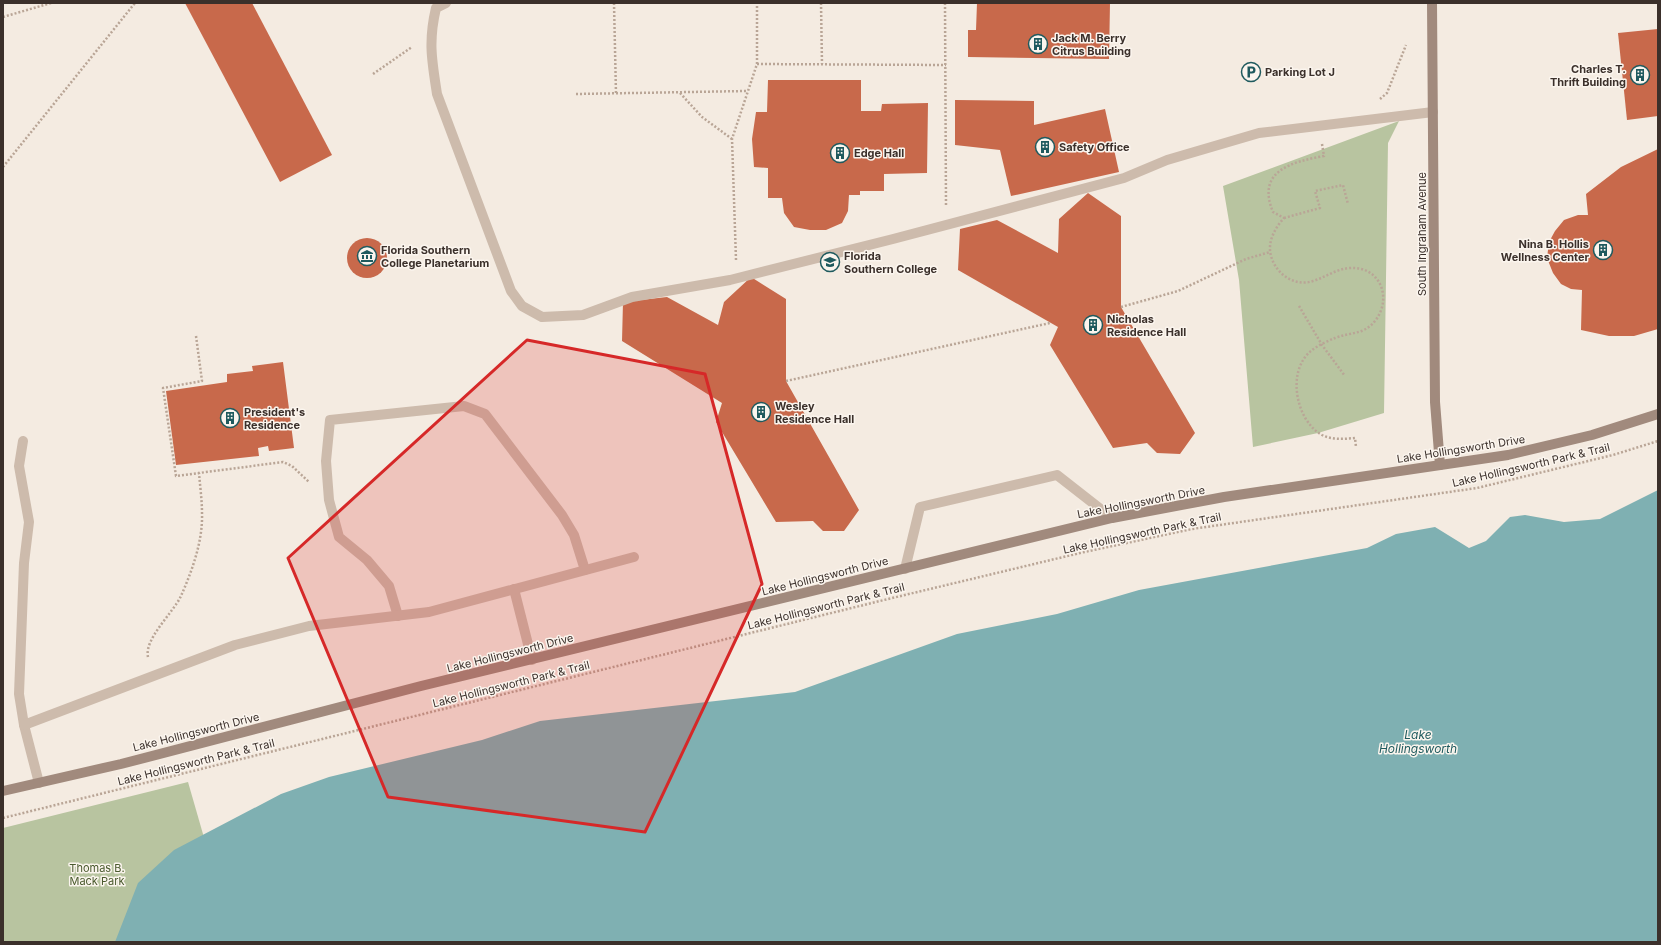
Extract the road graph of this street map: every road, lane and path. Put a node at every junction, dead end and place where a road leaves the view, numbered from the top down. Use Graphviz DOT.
graph roads {
  1 [pos="51,3"];
  2 [pos="135,3"];
  3 [pos="446,3"];
  4 [pos="614,3"];
  5 [pos="757,3"];
  6 [pos="821,3"];
  7 [pos="945,3"];
  8 [pos="1432,3"];
  9 [pos="3,17"];
  10 [pos="430,34"];
  11 [pos="1406,45"];
  12 [pos="757,64"];
  13 [pos="822,64"];
  14 [pos="946,65"];
  15 [pos="373,74"];
  16 [pos="747,91"];
  17 [pos="679,92"];
  18 [pos="576,94"];
  19 [pos="616,94"];
  20 [pos="1377,102"];
  21 [pos="1433,112"];
  22 [pos="1318,126"];
  23 [pos="732,138"];
  24 [pos="3,166"];
  25 [pos="1348,204"];
  26 [pos="1284,218"];
  27 [pos="946,225"];
  28 [pos="1270,252"];
  29 [pos="737,278"];
  30 [pos="1299,306"];
  31 [pos="1121,307"];
  32 [pos="1050,323"];
  33 [pos="196,336"];
  34 [pos="1322,345"];
  35 [pos="1345,376"];
  36 [pos="786,381"];
  37 [pos="1658,414"];
  38 [pos="23,441"];
  39 [pos="1658,441"];
  40 [pos="1356,447"];
  41 [pos="1440,465"];
  42 [pos="199,473"];
  43 [pos="328,484"];
  44 [pos="1112,518"];
  45 [pos="634,557"];
  46 [pos="905,569"];
  47 [pos="585,570"];
  48 [pos="514,589"];
  49 [pos="398,616"];
  50 [pos="532,660"];
  51 [pos="152,675"];
  52 [pos="24,725"];
  53 [pos="39,782"];
  54 [pos="3,791"];
  55 [pos="3,818"];
  1 -- 9 [label="path"];
  2 -- 24 [label="path"];
  3 -- 10 [label="lane"];
  4 -- 19 [label="path"];
  5 -- 12 [label="path"];
  6 -- 13 [label="path"];
  7 -- 14 [label="path"];
  8 -- 21 [label="street, South Ingraham Avenue"];
  10 -- 15 [label="path"];
  10 -- 29 [label="lane"];
  11 -- 20 [label="path"];
  12 -- 13 [label="path"];
  12 -- 16 [label="path"];
  13 -- 14 [label="path"];
  14 -- 27 [label="path"];
  16 -- 17 [label="path"];
  16 -- 23 [label="path"];
  17 -- 19 [label="path"];
  17 -- 23 [label="path"];
  18 -- 19 [label="path"];
  21 -- 22 [label="lane"];
  21 -- 41 [label="street, South Ingraham Avenue"];
  22 -- 26 [label="path"];
  22 -- 27 [label="lane"];
  23 -- 29 [label="path"];
  25 -- 26 [label="path"];
  26 -- 28 [label="path"];
  27 -- 29 [label="lane"];
  28 -- 31 [label="path"];
  28 -- 34 [label="path"];
  30 -- 34 [label="path"];
  32 -- 36 [label="path"];
  33 -- 42 [label="path"];
  34 -- 35 [label="path"];
  34 -- 40 [label="path"];
  37 -- 41 [label="street, Lake Hollingsworth Drive"];
  38 -- 52 [label="lane"];
  39 -- 55 [label="path, Lake Hollingsworth Park & Trail"];
  41 -- 44 [label="street, Lake Hollingsworth Drive"];
  42 -- 43 [label="path"];
  42 -- 51 [label="path"];
  43 -- 47 [label="lane"];
  43 -- 49 [label="lane"];
  44 -- 46 [label="street, Lake Hollingsworth Drive"];
  44 -- 46 [label="lane"];
  45 -- 47 [label="lane"];
  46 -- 50 [label="street, Lake Hollingsworth Drive"];
  47 -- 48 [label="lane"];
  48 -- 49 [label="lane"];
  48 -- 50 [label="lane"];
  49 -- 51 [label="lane"];
  50 -- 53 [label="street, Lake Hollingsworth Drive"];
  51 -- 52 [label="lane"];
  52 -- 53 [label="lane"];
  53 -- 54 [label="street, Lake Hollingsworth Drive"];
}
